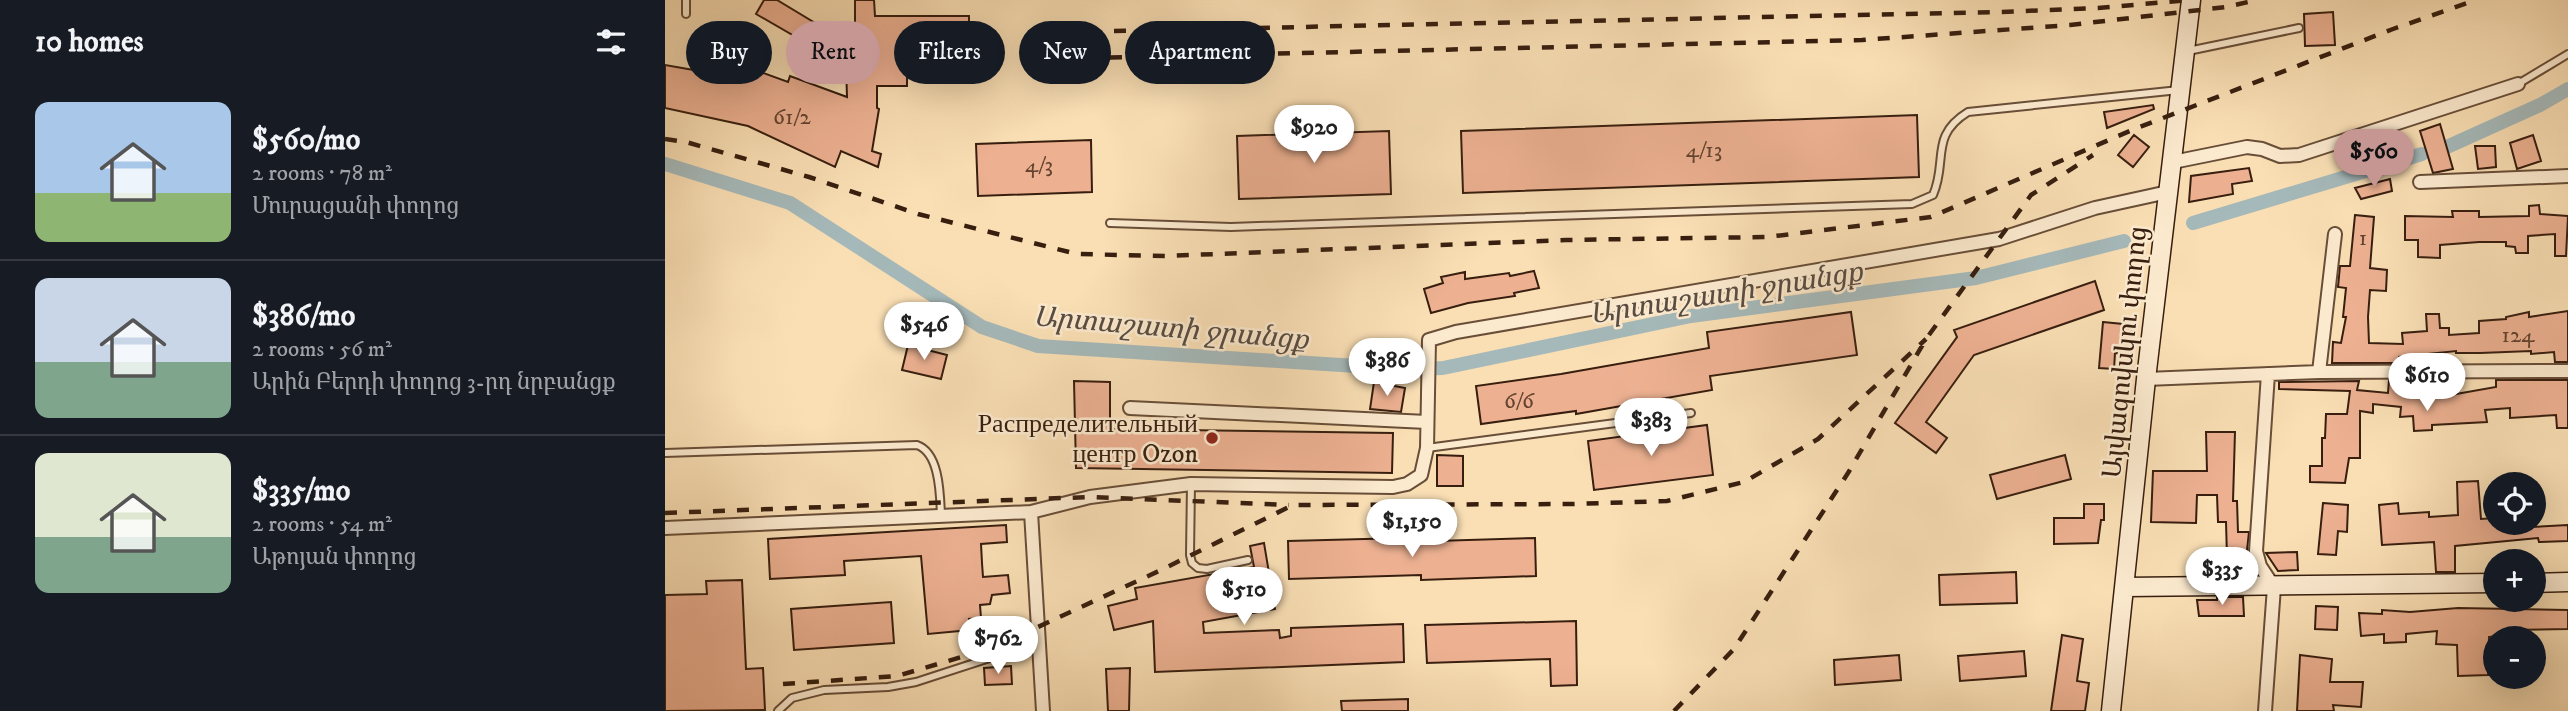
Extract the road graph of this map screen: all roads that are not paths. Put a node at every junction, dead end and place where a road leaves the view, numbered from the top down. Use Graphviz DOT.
graph roads {
  1 [pos="685,0"];
  2 [pos="2191,0"];
  3 [pos="685,14"];
  4 [pos="2299,28"];
  5 [pos="2186,51"];
  6 [pos="2568,54"];
  7 [pos="2518,85"];
  8 [pos="2181,89"];
  9 [pos="2173,162"];
  10 [pos="2568,176"];
  11 [pos="2420,183"];
  12 [pos="2168,192"];
  13 [pos="1110,223"];
  14 [pos="2335,234"];
  15 [pos="2568,371"];
  16 [pos="2319,372"];
  17 [pos="2268,374"];
  18 [pos="2146,380"];
  19 [pos="1130,408"];
  20 [pos="1691,413"];
  21 [pos="1427,422"];
  22 [pos="1427,448"];
  23 [pos="665,453"];
  24 [pos="1191,484"];
  25 [pos="1031,512"];
  26 [pos="941,515"];
  27 [pos="665,528"];
  28 [pos="1248,559"];
  29 [pos="2568,582"];
  30 [pos="2483,583"];
  31 [pos="2546,583"];
  32 [pos="2125,587"];
  33 [pos="2274,587"];
  34 [pos="1039,642"];
  35 [pos="778,711"];
  36 [pos="1043,711"];
  37 [pos="2111,711"];
  38 [pos="2265,711"];
  1 -- 3 [label="lane"];
  2 -- 5 [label="main road, Այվազովսկու փողոց"];
  4 -- 5 [label="lane"];
  5 -- 8 [label="main road, Այվազովսկու փողոց"];
  6 -- 7 [label="lane"];
  7 -- 9 [label="street"];
  8 -- 9 [label="main road, Այվազովսկու փողոց"];
  8 -- 13 [label="lane"];
  9 -- 12 [label="main road, Այվազովսկու փողոց"];
  10 -- 11 [label="street"];
  12 -- 18 [label="main road, Այվազովսկու փողոց"];
  12 -- 21 [label="street"];
  14 -- 16 [label="street"];
  15 -- 16 [label="street"];
  16 -- 17 [label="street"];
  17 -- 18 [label="street"];
  17 -- 33 [label="street"];
  18 -- 32 [label="main road, Այվազովսկու փողոց"];
  19 -- 21 [label="street"];
  20 -- 22 [label="lane"];
  21 -- 22 [label="street"];
  22 -- 24 [label="street"];
  23 -- 26 [label="lane"];
  24 -- 25 [label="street"];
  24 -- 28 [label="lane"];
  25 -- 26 [label="street"];
  25 -- 34 [label="street"];
  26 -- 27 [label="street"];
  29 -- 31 [label="main road"];
  30 -- 33 [label="main road"];
  32 -- 33 [label="main road"];
  32 -- 37 [label="main road, Այվազովսկու փողոց"];
  33 -- 38 [label="street"];
  34 -- 35 [label="lane"];
  34 -- 36 [label="street"];
}
